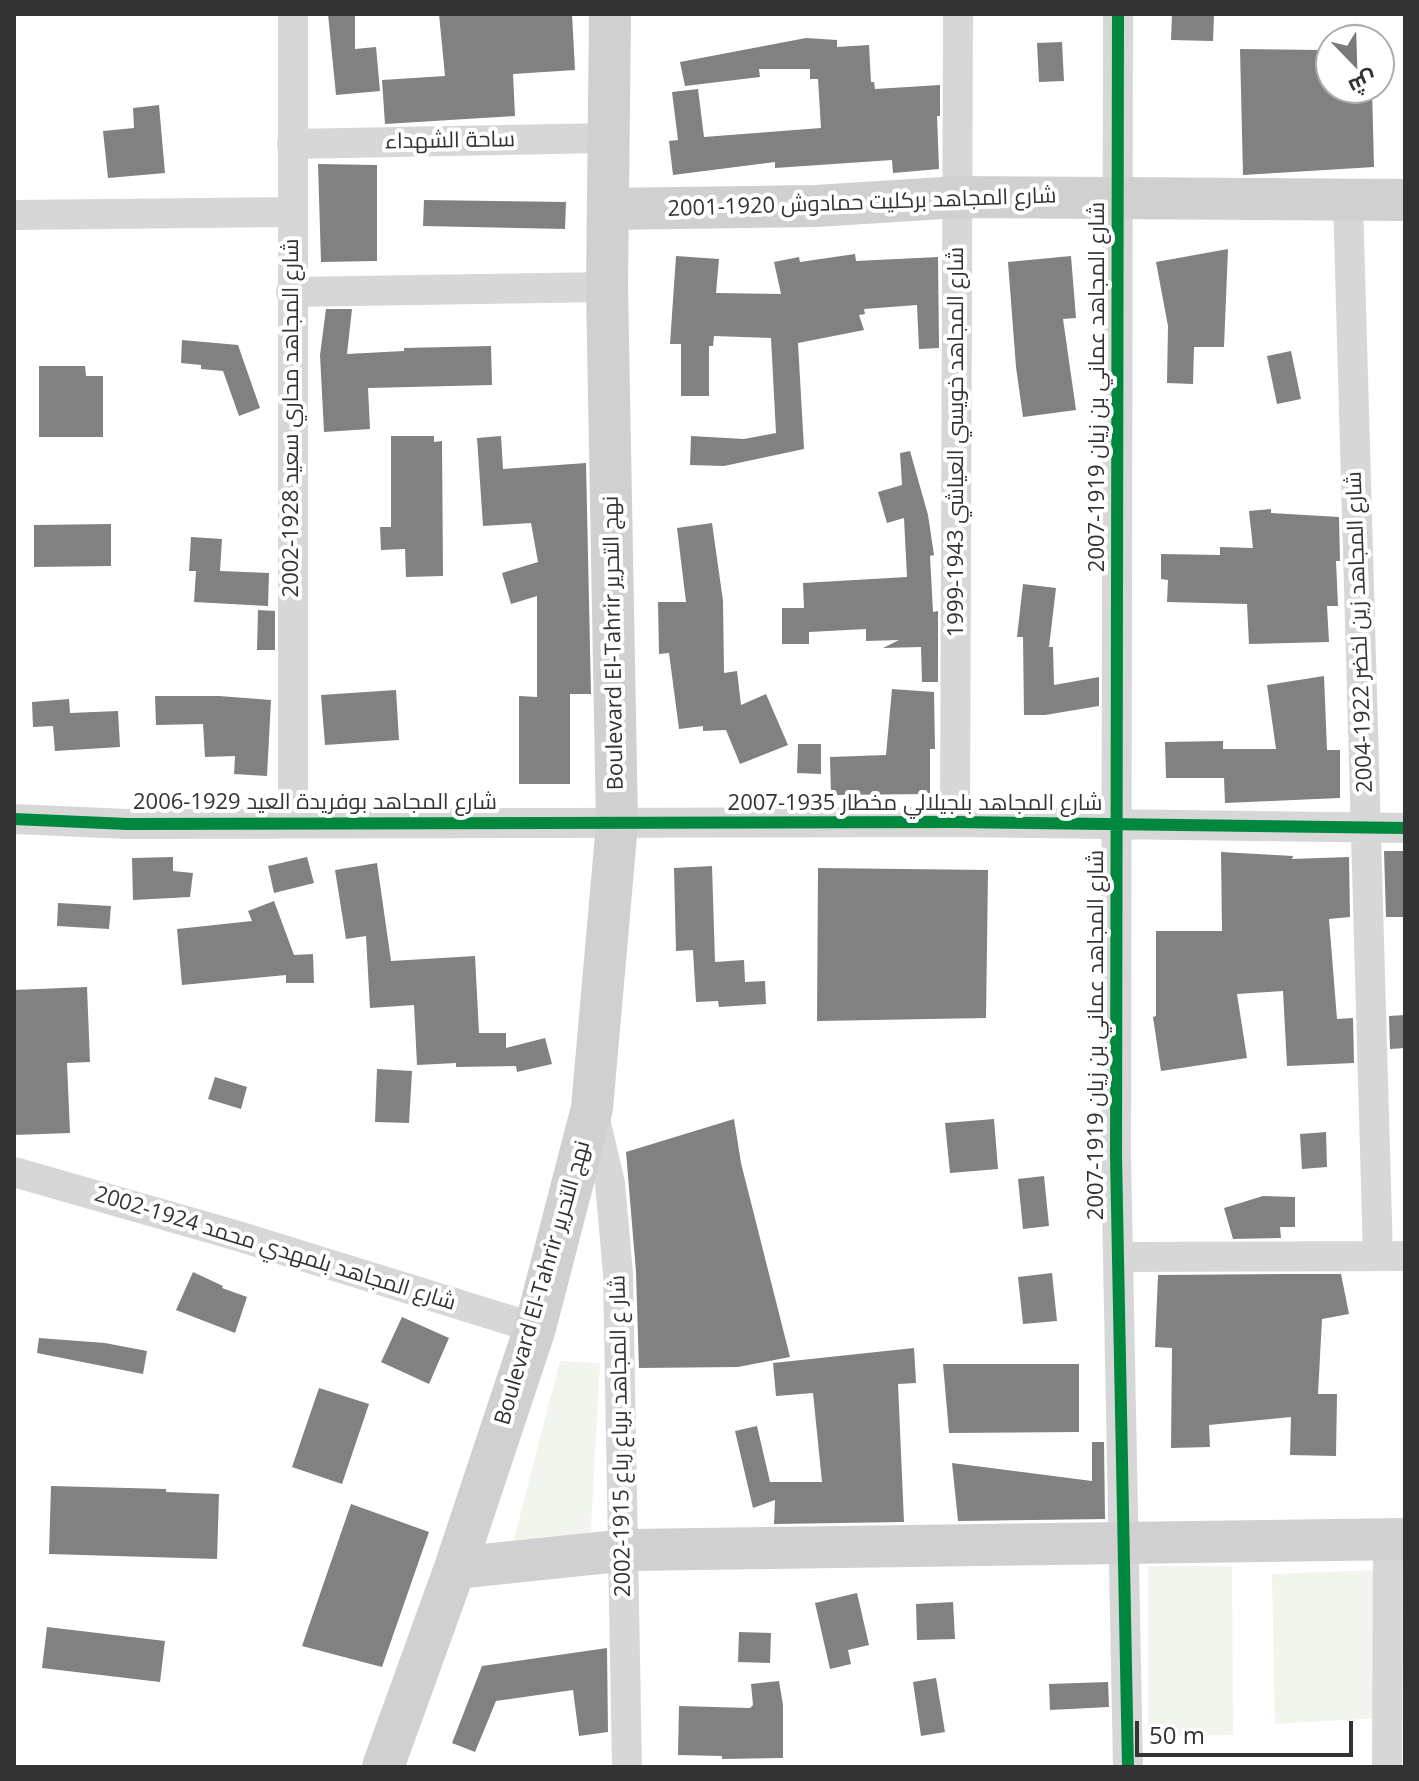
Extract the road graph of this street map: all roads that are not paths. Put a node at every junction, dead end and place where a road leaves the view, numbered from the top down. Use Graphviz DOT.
graph roads {
  1 [pos="293,14"];
  2 [pos="610,14"];
  3 [pos="958,14"];
  4 [pos="1118,14"];
  5 [pos="608,138"];
  6 [pos="292,144"];
  7 [pos="959,197"];
  8 [pos="1118,198"];
  9 [pos="1348,200"];
  10 [pos="1405,200"];
  11 [pos="608,209"];
  12 [pos="292,212"];
  13 [pos="14,215"];
  14 [pos="607,287"];
  15 [pos="291,292"];
  16 [pos="14,819"];
  17 [pos="293,822"];
  18 [pos="955,822"];
  19 [pos="617,824"];
  20 [pos="1116,824"];
  21 [pos="1365,827"];
  22 [pos="1405,828"];
  23 [pos="592,1108"];
  24 [pos="14,1172"];
  25 [pos="1391,1256"];
  26 [pos="1118,1257"];
  27 [pos="535,1328"];
  28 [pos="1396,1539"];
  29 [pos="1124,1543"];
  30 [pos="623,1551"];
  31 [pos="455,1568"];
  32 [pos="383,1767"];
  33 [pos="627,1767"];
  34 [pos="1128,1767"];
  35 [pos="1387,1767"];
  1 -- 6 [label="street, شارع المجاهد محاري سعيد 1928-2002"];
  2 -- 5 [label="main road, Boulevard El-Tahrir نهج التحرير"];
  3 -- 7 [label="street, شارع المجاهد خويسي العياشي 1943-1999"];
  4 -- 8 [label="street, شارع المجاهد عماني بن زيان 1919-2007"];
  5 -- 6 [label="street, ساحة الشهداء"];
  5 -- 11 [label="main road, Boulevard El-Tahrir نهج التحرير"];
  6 -- 12 [label="street, شارع المجاهد محاري سعيد 1928-2002"];
  7 -- 8 [label="main road, شارع المجاهد بركليت حمادوش 1920-2001"];
  7 -- 11 [label="main road, شارع المجاهد بركليت حمادوش 1920-2001"];
  7 -- 18 [label="street, شارع المجاهد خويسي العياشي 1943-1999"];
  8 -- 9 [label="main road, شارع المجاهد بركليت حمادوش 1920-2001"];
  8 -- 20 [label="street, شارع المجاهد عماني بن زيان 1919-2007"];
  9 -- 10 [label="main road, شارع المجاهد بركليت حمادوش 1920-2001"];
  9 -- 21 [label="street, شارع المجاهد زين لخضر 1922-2004"];
  11 -- 14 [label="main road, Boulevard El-Tahrir نهج التحرير"];
  12 -- 13 [label="street"];
  12 -- 15 [label="street, شارع المجاهد محاري سعيد 1928-2002"];
  14 -- 15 [label="street"];
  14 -- 19 [label="main road, Boulevard El-Tahrir نهج التحرير"];
  15 -- 17 [label="street, شارع المجاهد محاري سعيد 1928-2002"];
  16 -- 17 [label="street, شارع المجاهد بوفريدة العيد 1929-2006"];
  17 -- 19 [label="street, شارع المجاهد بوفريدة العيد 1929-2006"];
  18 -- 19 [label="street, شارع المجاهد بلجيلالي مخطار 1935-2007"];
  18 -- 20 [label="street, شارع المجاهد بلجيلالي مخطار 1935-2007"];
  19 -- 23 [label="main road, Boulevard El-Tahrir نهج التحرير"];
  20 -- 21 [label="street, شارع المجاهد بلجيلالي مخطار 1935-2007"];
  20 -- 26 [label="street, شارع المجاهد عماني بن زيان 1919-2007"];
  21 -- 22 [label="street, شارع المجاهد بلجيلالي مخطار 1935-2007"];
  21 -- 25 [label="street, شارع المجاهد زين لخضر 1922-2004"];
  23 -- 27 [label="main road, Boulevard El-Tahrir نهج التحرير"];
  23 -- 30 [label="street, شار ع المجاهد برباع رباع 1915-2002"];
  24 -- 27 [label="street, شارع المجاهد بلمهدي محمد 1924-2002"];
  25 -- 26 [label="street"];
  26 -- 29 [label="street, شارع المجاهد عماني بن زيان 1919-2007"];
  27 -- 31 [label="main road, Boulevard El-Tahrir نهج التحرير"];
  28 -- 29 [label="main road"];
  28 -- 35 [label="street"];
  29 -- 30 [label="main road"];
  29 -- 34 [label="street, شارع المجاهد عماني بن زيان 1919-2007"];
  30 -- 31 [label="main road"];
  30 -- 33 [label="street, شار ع المجاهد برباع رباع 1915-2002"];
  31 -- 32 [label="main road, Boulevard El-Tahrir نهج التحرير"];
}
